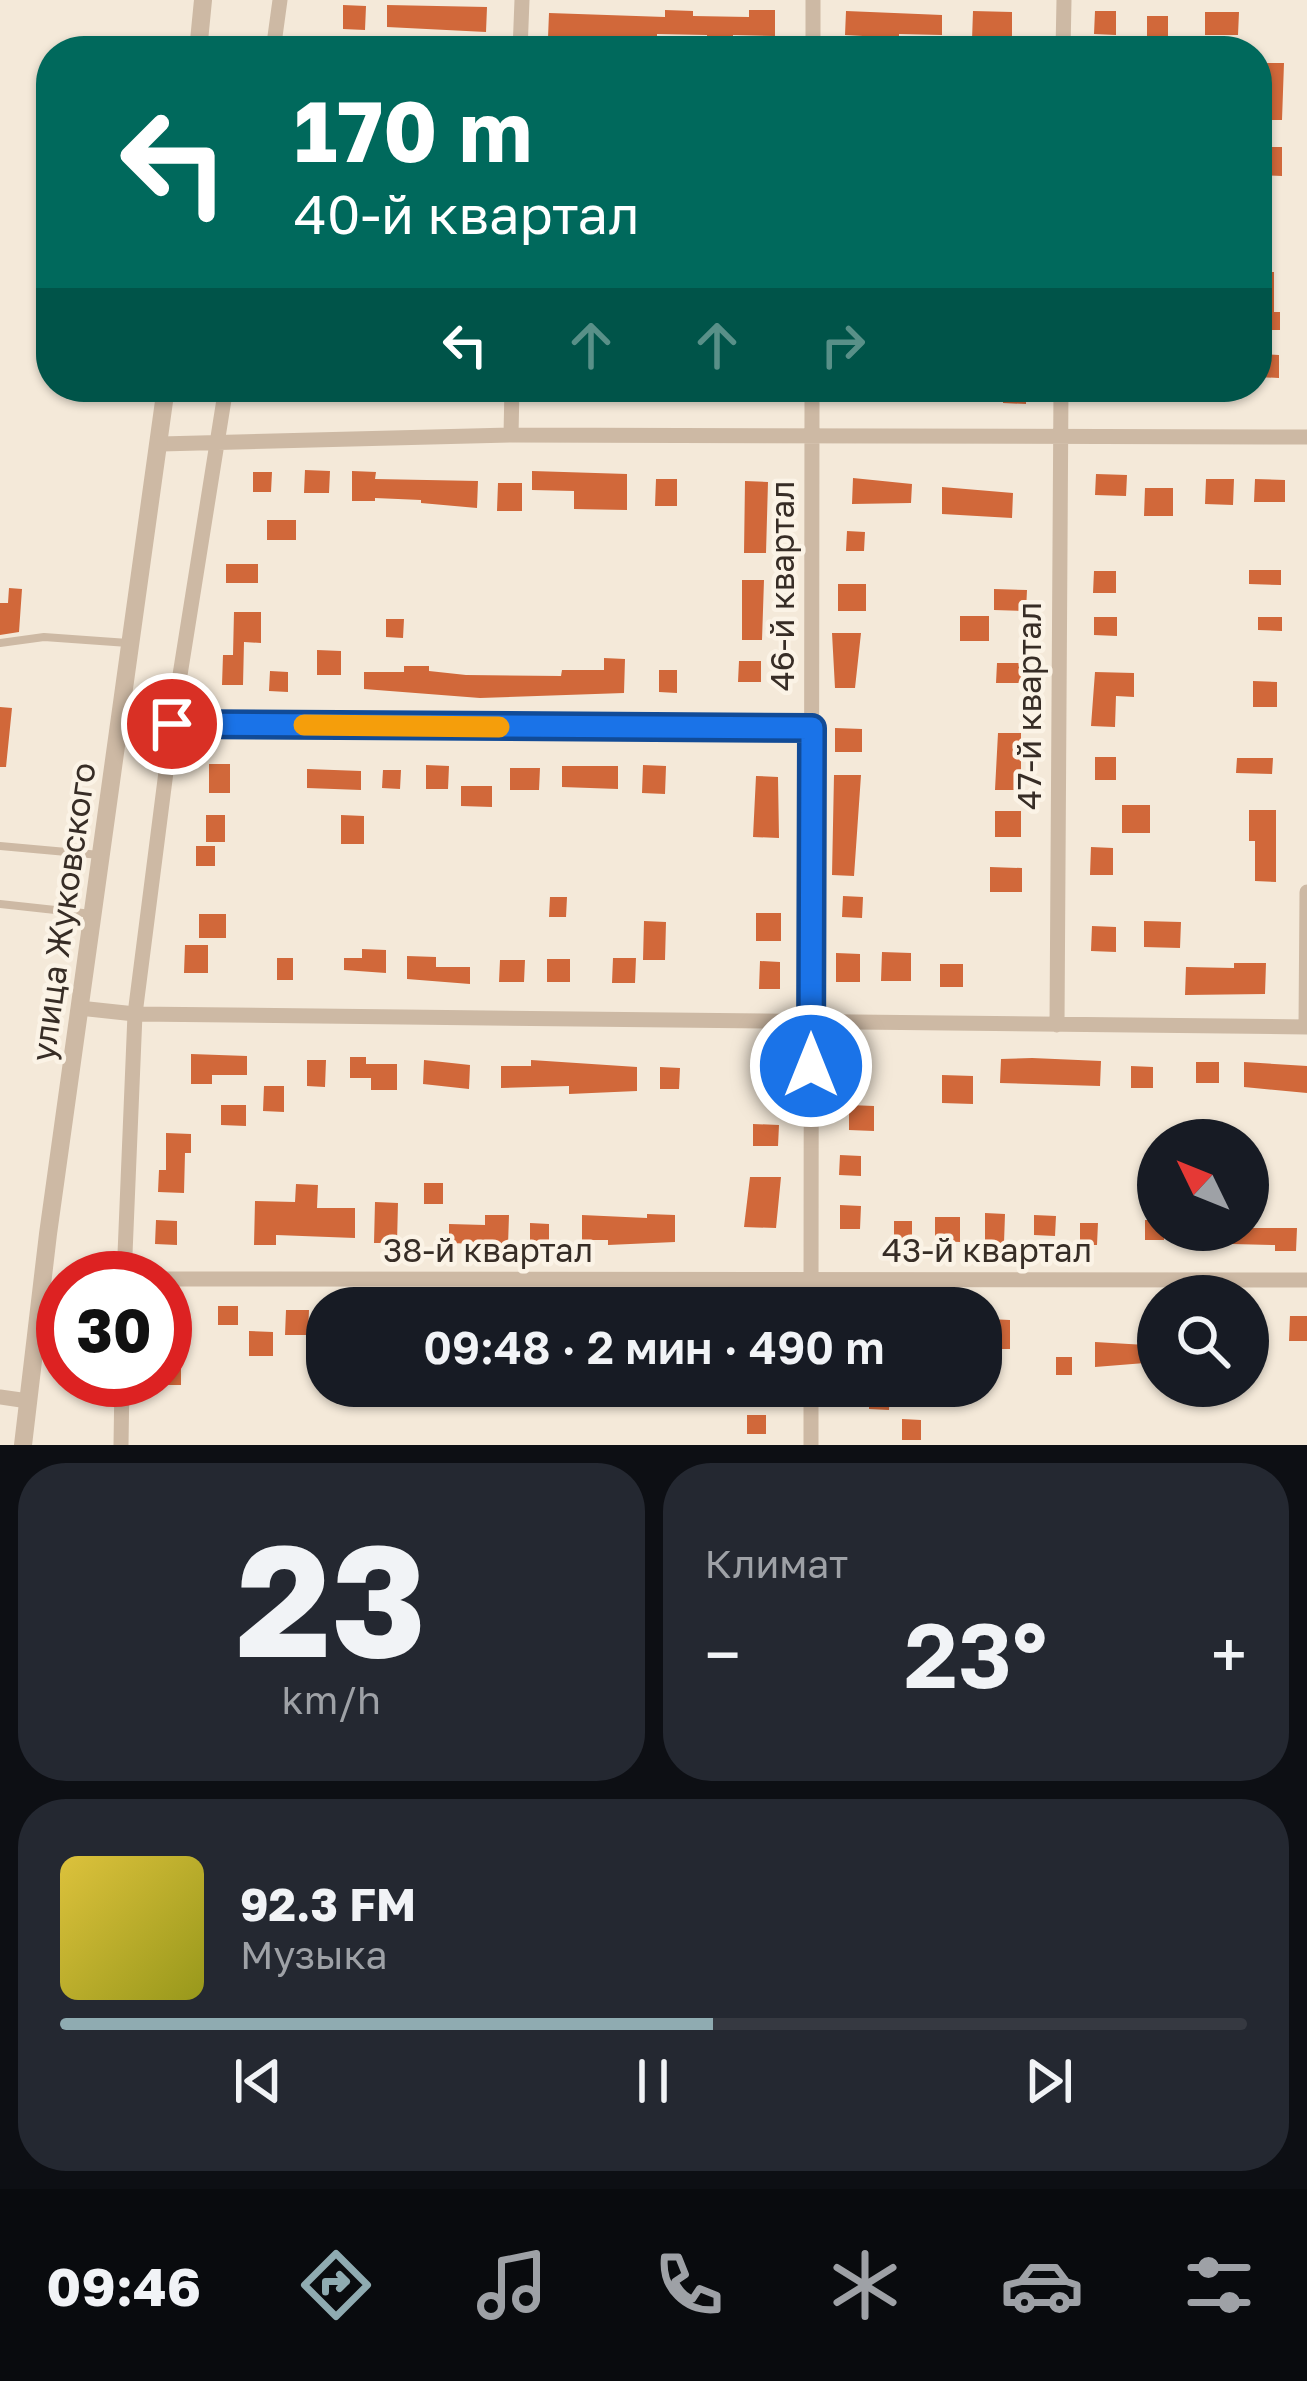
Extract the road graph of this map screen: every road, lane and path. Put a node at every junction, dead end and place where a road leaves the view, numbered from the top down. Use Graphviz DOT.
graph roads {
  1 [pos="203,0"];
  2 [pos="280,0"];
  3 [pos="522,0"];
  4 [pos="813,0"];
  5 [pos="1064,0"];
  6 [pos="199,36"];
  7 [pos="275,36"];
  8 [pos="521,36"];
  9 [pos="813,36"];
  10 [pos="1063,36"];
  11 [pos="165,402"];
  12 [pos="224,402"];
  13 [pos="512,402"];
  14 [pos="812,402"];
  15 [pos="1061,402"];
  16 [pos="511,435"];
  17 [pos="812,436"];
  18 [pos="1060,436"];
  19 [pos="1307,437"];
  20 [pos="218,443"];
  21 [pos="161,444"];
  22 [pos="0,643"];
  23 [pos="129,644"];
  24 [pos="172,724"];
  25 [pos="812,728"];
  26 [pos="0,846"];
  27 [pos="102,855"];
  28 [pos="1307,892"];
  29 [pos="0,904"];
  30 [pos="93,914"];
  31 [pos="80,1008"];
  32 [pos="135,1014"];
  33 [pos="811,1024"];
  34 [pos="1057,1024"];
  35 [pos="1306,1027"];
  36 [pos="125,1251"];
  37 [pos="192,1279"];
  38 [pos="811,1280"];
  39 [pos="1307,1280"];
  40 [pos="811,1287"];
  41 [pos="0,1397"];
  42 [pos="28,1401"];
  43 [pos="122,1407"];
  44 [pos="812,1407"];
  45 [pos="23,1445"];
  46 [pos="121,1445"];
  47 [pos="812,1445"];
  1 -- 6 [label="street"];
  2 -- 7 [label="street"];
  3 -- 8 [label="street"];
  4 -- 9 [label="street"];
  5 -- 10 [label="street"];
  11 -- 21 [label="street, улица Жуковского"];
  12 -- 20 [label="street"];
  13 -- 16 [label="street"];
  14 -- 17 [label="street, 46-й квартал"];
  15 -- 18 [label="street, 47-й квартал"];
  16 -- 17 [label="street"];
  16 -- 20 [label="street"];
  17 -- 18 [label="street"];
  17 -- 25 [label="street, 46-й квартал"];
  18 -- 19 [label="street"];
  18 -- 34 [label="street, 47-й квартал"];
  20 -- 21 [label="street"];
  20 -- 24 [label="street"];
  21 -- 23 [label="street, улица Жуковского"];
  22 -- 23 [label="lane"];
  23 -- 27 [label="street, улица Жуковского"];
  24 -- 25 [label="street"];
  24 -- 32 [label="street"];
  25 -- 33 [label="street, 46-й квартал"];
  26 -- 27 [label="lane"];
  27 -- 30 [label="street, улица Жуковского"];
  28 -- 35 [label="street"];
  29 -- 30 [label="lane"];
  30 -- 31 [label="street, улица Жуковского"];
  31 -- 32 [label="street"];
  31 -- 42 [label="street, улица Жуковского"];
  32 -- 33 [label="street"];
  32 -- 36 [label="street"];
  33 -- 34 [label="street"];
  33 -- 38 [label="street, 46-й квартал"];
  34 -- 35 [label="street"];
  37 -- 38 [label="street, 38-й квартал"];
  38 -- 39 [label="street, 43-й квартал"];
  38 -- 40 [label="street, 46-й квартал"];
  41 -- 42 [label="street"];
  42 -- 45 [label="street, улица Жуковского"];
  43 -- 46 [label="street"];
  44 -- 47 [label="street"];
}
